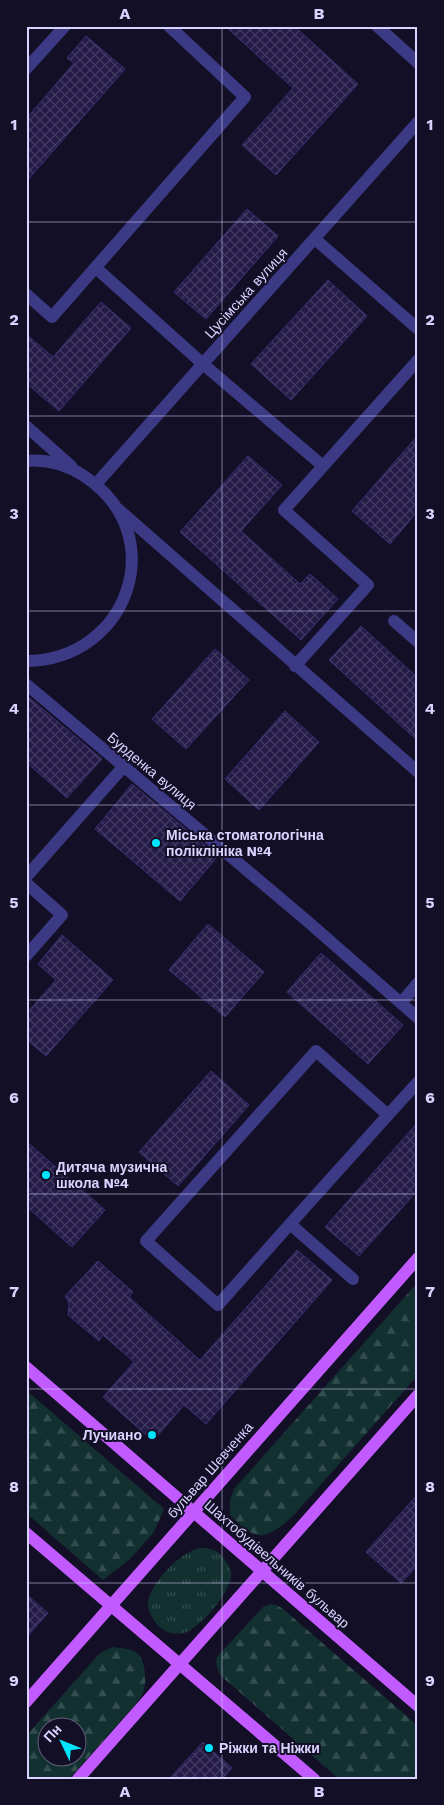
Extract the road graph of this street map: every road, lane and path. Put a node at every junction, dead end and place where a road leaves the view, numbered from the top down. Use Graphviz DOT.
graph roads {
  1 [pos="65,26"];
  2 [pos="169,26"];
  3 [pos="377,26"];
  4 [pos="415,56"];
  5 [pos="26,69"];
  6 [pos="418,122"];
  7 [pos="315,239"];
  8 [pos="96,268"];
  9 [pos="26,294"];
  10 [pos="418,330"];
  11 [pos="418,360"];
  12 [pos="203,364"];
  13 [pos="26,426"];
  14 [pos="26,462"];
  15 [pos="323,466"];
  16 [pos="74,470"];
  17 [pos="96,484"];
  18 [pos="118,509"];
  19 [pos="394,621"];
  20 [pos="418,642"];
  21 [pos="26,661"];
  22 [pos="295,666"];
  23 [pos="26,684"];
  24 [pos="124,766"];
  25 [pos="418,772"];
  26 [pos="26,876"];
  27 [pos="26,883"];
  28 [pos="26,956"];
  29 [pos="418,983"];
  30 [pos="401,1003"];
  31 [pos="418,1018"];
  32 [pos="418,1082"];
  33 [pos="388,1115"];
  34 [pos="290,1224"];
  35 [pos="418,1258"];
  36 [pos="353,1279"];
  37 [pos="26,1367"];
  38 [pos="418,1395"];
  39 [pos="193,1512"];
  40 [pos="26,1533"];
  41 [pos="263,1571"];
  42 [pos="111,1606"];
  43 [pos="179,1664"];
  44 [pos="26,1702"];
  45 [pos="418,1706"];
  46 [pos="78,1779"];
  47 [pos="314,1779"];
  1 -- 5 [label="street"];
  2 -- 8 [label="street"];
  3 -- 4 [label="street"];
  6 -- 7 [label="street, Цусімська вулиця"];
  7 -- 10 [label="street"];
  7 -- 12 [label="street, Цусімська вулиця"];
  8 -- 9 [label="street"];
  8 -- 12 [label="street"];
  11 -- 15 [label="street"];
  12 -- 15 [label="street"];
  12 -- 17 [label="street, Цусімська вулиця"];
  13 -- 16 [label="street"];
  14 -- 16 [label="street"];
  15 -- 22 [label="street"];
  16 -- 17 [label="street"];
  17 -- 18 [label="street"];
  18 -- 21 [label="street"];
  18 -- 22 [label="street"];
  19 -- 20 [label="street"];
  22 -- 25 [label="street"];
  23 -- 24 [label="street, Бурденка вулиця"];
  24 -- 26 [label="street"];
  24 -- 30 [label="street, Бурденка вулиця"];
  27 -- 28 [label="street"];
  29 -- 30 [label="street"];
  30 -- 31 [label="street, Бурденка вулиця"];
  32 -- 33 [label="street"];
  33 -- 34 [label="street"];
  33 -- 34 [label="street"];
  34 -- 36 [label="street"];
  35 -- 39 [label="main road, бульвар Шевченка"];
  37 -- 39 [label="main road, Шахтобудівельників бульвар"];
  38 -- 41 [label="main road"];
  39 -- 41 [label="main road, Шахтобудівельників бульвар"];
  39 -- 42 [label="main road, бульвар Шевченка"];
  40 -- 42 [label="main road"];
  41 -- 43 [label="main road"];
  41 -- 45 [label="main road, Шахтобудівельників бульвар"];
  42 -- 43 [label="main road"];
  42 -- 44 [label="main road, бульвар Шевченка"];
  43 -- 46 [label="main road"];
  43 -- 47 [label="main road"];
}
